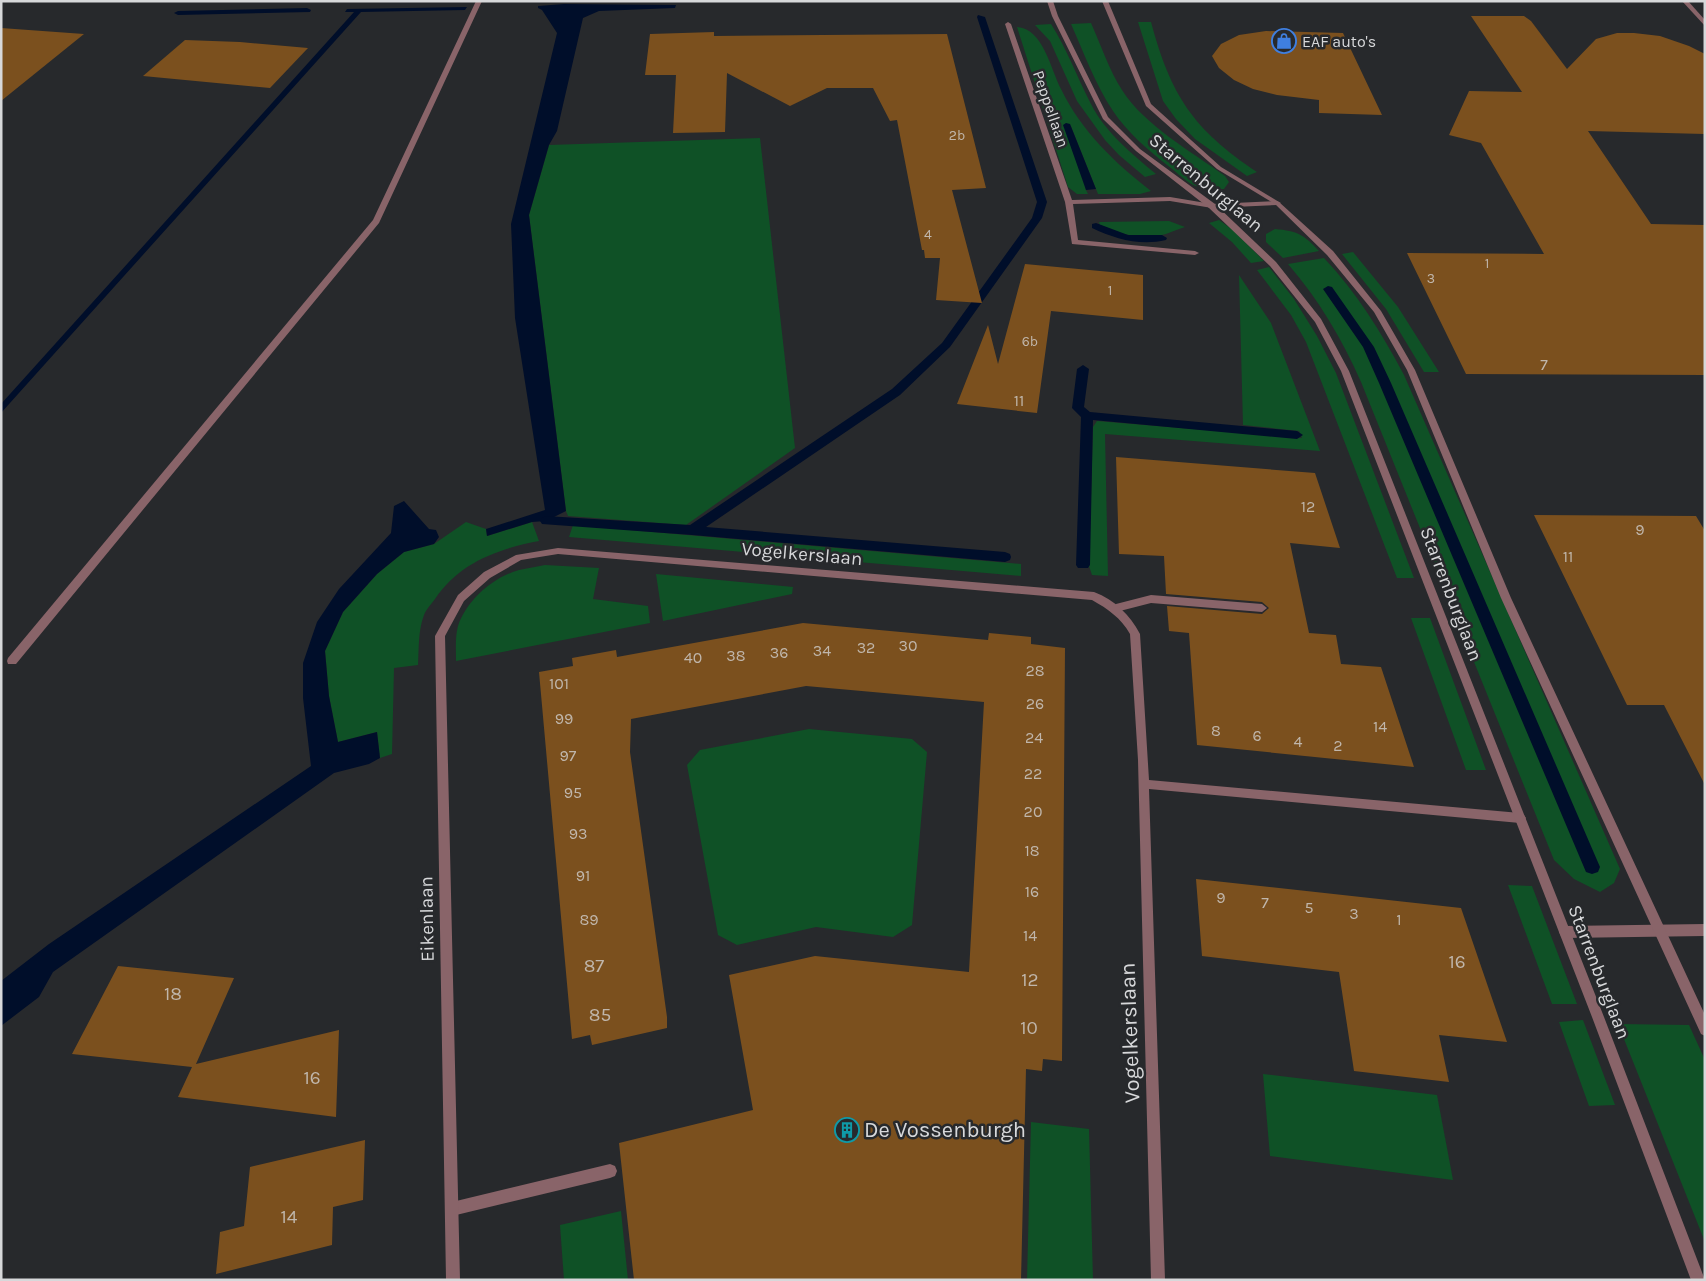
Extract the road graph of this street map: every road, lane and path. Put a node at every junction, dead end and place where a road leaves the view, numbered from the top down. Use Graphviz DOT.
graph roads {
  1 [pos="479,1"];
  2 [pos="1050,1"];
  3 [pos="1105,1"];
  4 [pos="1685,1"];
  5 [pos="1008,24"];
  6 [pos="1705,24"];
  7 [pos="1069,202"];
  8 [pos="1276,203"];
  9 [pos="1212,206"];
  10 [pos="1195,254"];
  11 [pos="487,575"];
  12 [pos="1116,608"];
  13 [pos="1262,608"];
  14 [pos="12,661"];
  15 [pos="1143,784"];
  16 [pos="1520,818"];
  17 [pos="1660,930"];
  18 [pos="1705,930"];
  19 [pos="1565,932"];
  20 [pos="1705,1030"];
  21 [pos="610,1171"];
  22 [pos="452,1209"];
  23 [pos="453,1280"];
  24 [pos="1158,1280"];
  25 [pos="1698,1280"];
  1 -- 14 [label="street"];
  2 -- 9 [label="street, Starrenburglaan"];
  3 -- 8 [label="street, Starrenburglaan"];
  4 -- 6 [label="street"];
  5 -- 7 [label="street, Peppellaan"];
  7 -- 9 [label="street"];
  7 -- 10 [label="street, Peppellaan"];
  8 -- 9 [label="street"];
  8 -- 17 [label="street, Starrenburglaan"];
  9 -- 16 [label="street, Starrenburglaan"];
  11 -- 12 [label="street, Vogelkerslaan"];
  11 -- 22 [label="street, Eikenlaan"];
  12 -- 13 [label="street"];
  12 -- 15 [label="street, Vogelkerslaan"];
  15 -- 16 [label="street"];
  15 -- 24 [label="street, Vogelkerslaan"];
  16 -- 19 [label="street, Starrenburglaan"];
  17 -- 18 [label="street"];
  17 -- 19 [label="street"];
  17 -- 20 [label="street, Starrenburglaan"];
  19 -- 25 [label="street, Starrenburglaan"];
  21 -- 22 [label="street"];
  22 -- 23 [label="street, Eikenlaan"];
}
